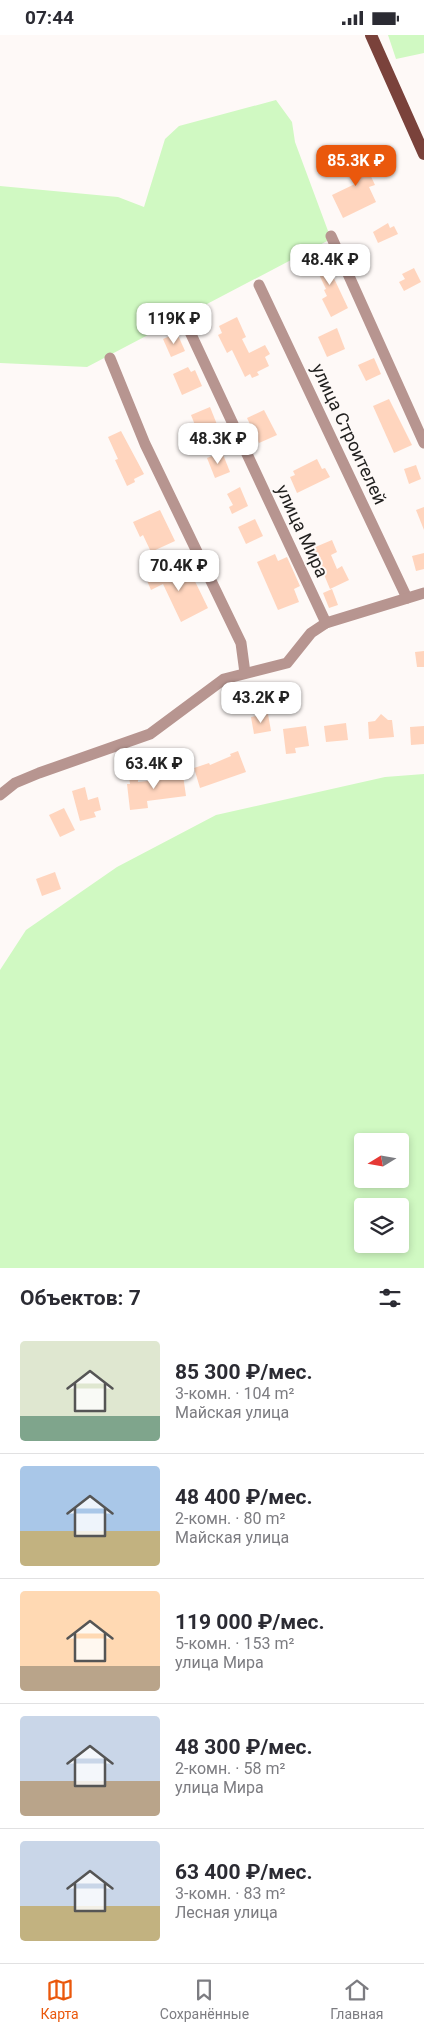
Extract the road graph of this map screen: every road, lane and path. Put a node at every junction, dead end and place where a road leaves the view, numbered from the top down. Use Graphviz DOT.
graph roads {
  1 [pos="371,35"];
  2 [pos="424,154"];
  3 [pos="331,236"];
  4 [pos="259,285"];
  5 [pos="183,317"];
  6 [pos="110,358"];
  7 [pos="424,443"];
  8 [pos="424,593"];
  9 [pos="407,598"];
  10 [pos="326,623"];
  11 [pos="245,673"];
  12 [pos="0,795"];
  1 -- 2 [label="main road"];
  3 -- 7 [label="street"];
  4 -- 9 [label="street, улица Строителей"];
  5 -- 10 [label="street, улица Мира"];
  6 -- 11 [label="street"];
  8 -- 9 [label="street"];
  9 -- 10 [label="street"];
  10 -- 11 [label="street"];
  11 -- 12 [label="street"];
}
